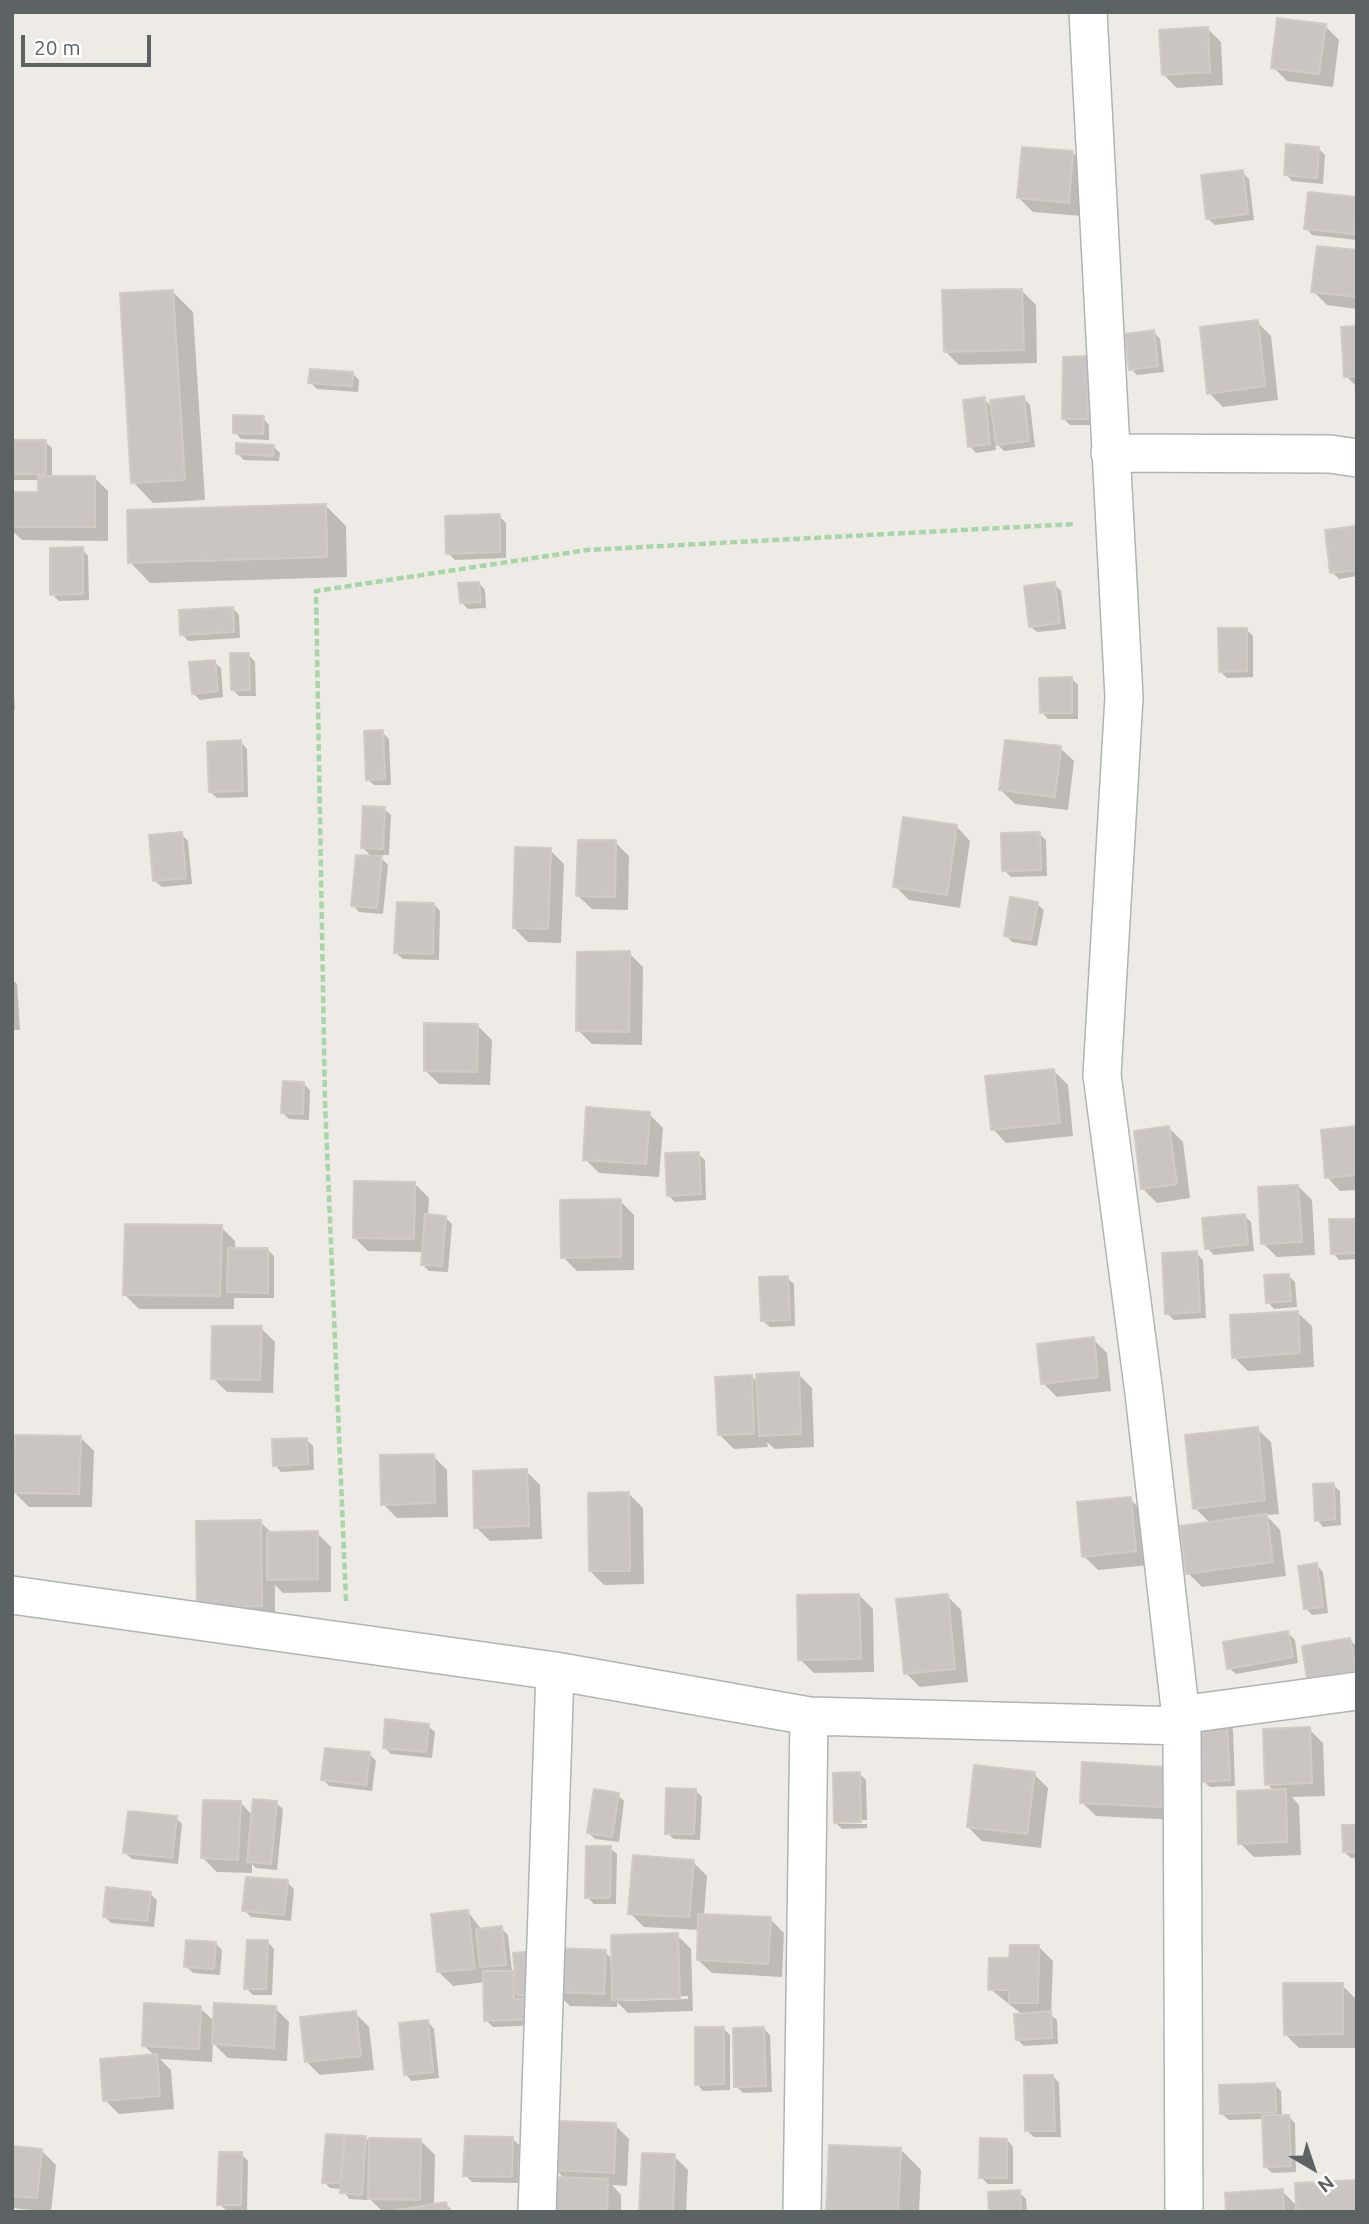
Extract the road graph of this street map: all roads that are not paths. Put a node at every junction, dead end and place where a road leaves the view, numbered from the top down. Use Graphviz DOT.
graph roads {
  1 [pos="1088,12"];
  2 [pos="1110,453"];
  3 [pos="1357,458"];
  4 [pos="12,1595"];
  5 [pos="555,1671"];
  6 [pos="1357,1691"];
  7 [pos="809,1716"];
  8 [pos="1181,1720"];
  9 [pos="537,2212"];
  10 [pos="802,2212"];
  11 [pos="1184,2212"];
  1 -- 2 [label="street"];
  2 -- 3 [label="street"];
  2 -- 8 [label="street"];
  4 -- 5 [label="street"];
  5 -- 7 [label="street"];
  5 -- 9 [label="street"];
  6 -- 8 [label="street"];
  7 -- 8 [label="street"];
  7 -- 10 [label="street"];
  8 -- 11 [label="street"];
}
